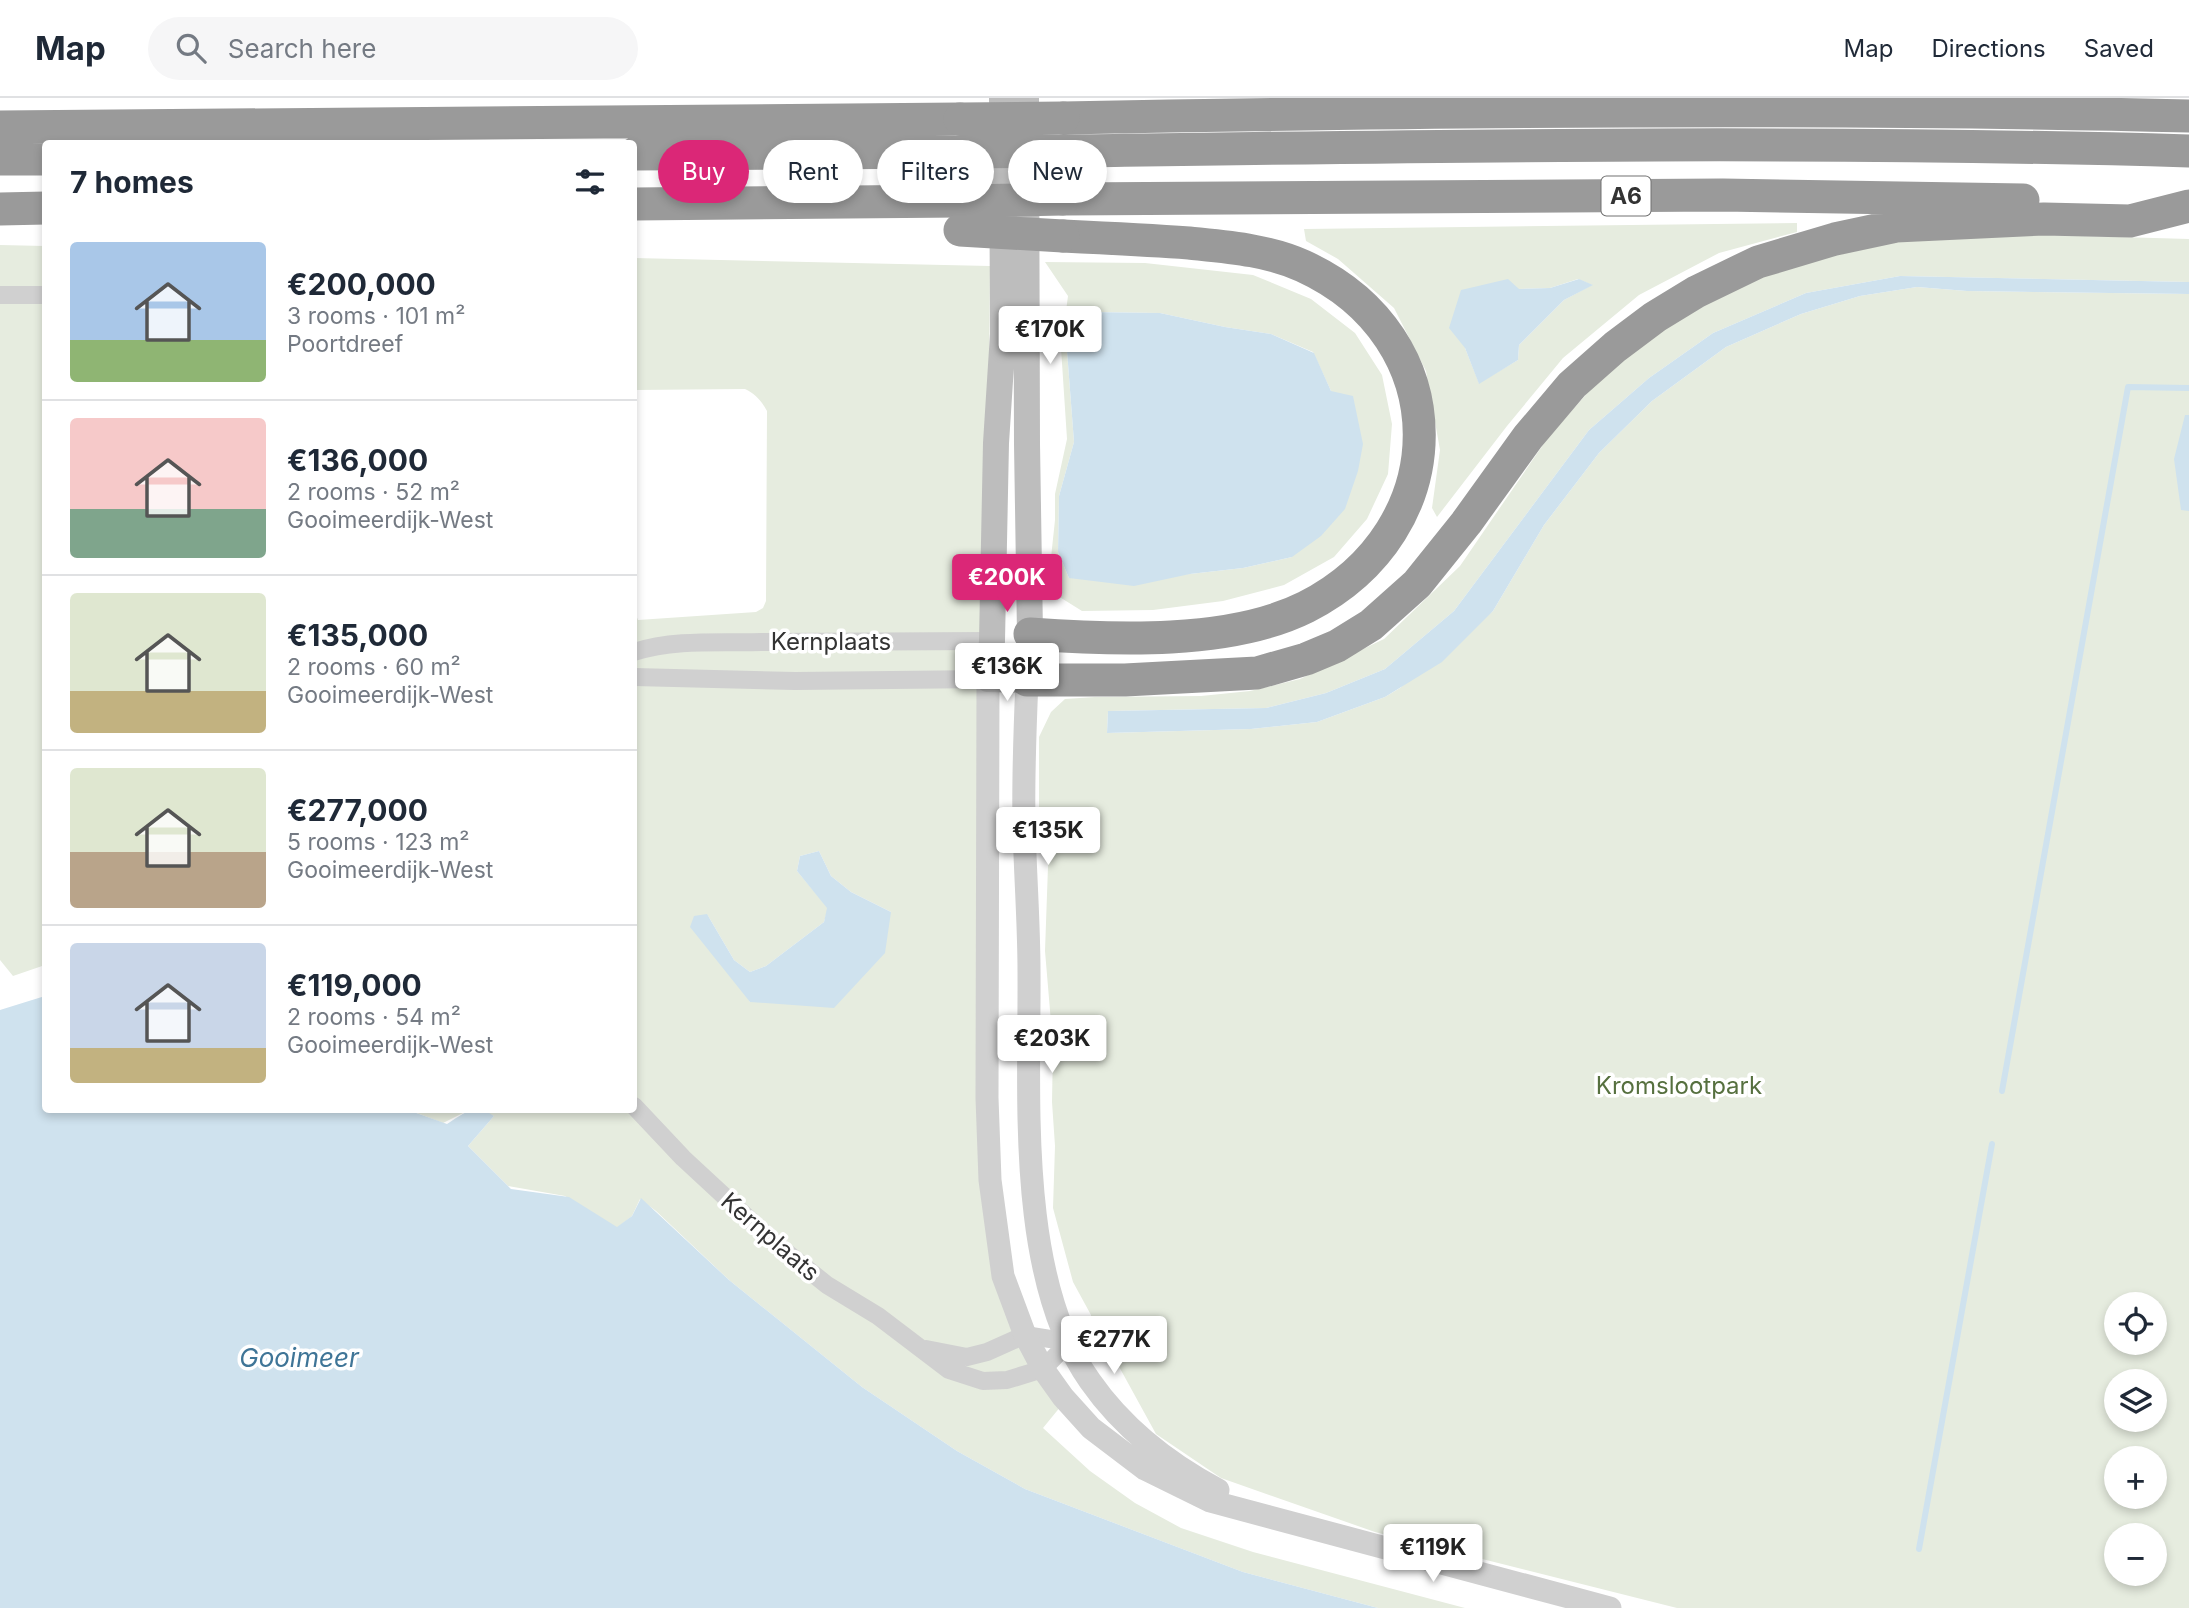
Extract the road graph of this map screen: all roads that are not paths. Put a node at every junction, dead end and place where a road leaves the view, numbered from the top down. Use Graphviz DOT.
graph roads {
  1 [pos="1002,98"];
  2 [pos="1026,98"];
  3 [pos="2189,116"];
  4 [pos="0,127"];
  5 [pos="1063,134"];
  6 [pos="2189,151"];
  7 [pos="637,154"];
  8 [pos="0,159"];
  9 [pos="42,159"];
  10 [pos="637,204"];
  11 [pos="2189,206"];
  12 [pos="42,208"];
  13 [pos="0,209"];
  14 [pos="960,215"];
  15 [pos="0,295"];
  16 [pos="42,295"];
  17 [pos="1030,634"];
  18 [pos="992,641"];
  19 [pos="637,646"];
  20 [pos="637,654"];
  21 [pos="640,677"];
  22 [pos="988,680"];
  23 [pos="1027,680"];
  24 [pos="637,1109"];
  25 [pos="1026,1335"];
  26 [pos="1069,1342"];
  27 [pos="923,1348"];
  28 [pos="1043,1369"];
  29 [pos="1268,1515"];
  30 [pos="1610,1608"];
  1 -- 18 [label="main road"];
  2 -- 17 [label="main road"];
  3 -- 5 [label="highway, A6"];
  4 -- 5 [label="highway, A6, bridge"];
  5 -- 6 [label="highway, A6"];
  5 -- 7 [label="highway, A6, bridge"];
  8 -- 9 [label="highway"];
  10 -- 14 [label="highway, A6"];
  11 -- 14 [label="highway, A6, bridge"];
  11 -- 23 [label="highway, A6"];
  12 -- 13 [label="highway"];
  14 -- 17 [label="highway, A6, bridge"];
  15 -- 16 [label="street"];
  17 -- 18 [label="main road, Kernplaats"];
  17 -- 23 [label="main road"];
  18 -- 19 [label="street, Kernplaats"];
  18 -- 22 [label="main road"];
  20 -- 21 [label="street"];
  21 -- 22 [label="street, Kernplaats"];
  22 -- 23 [label="main road, Kernplaats"];
  22 -- 25 [label="street"];
  23 -- 26 [label="street"];
  24 -- 27 [label="street, Kernplaats"];
  25 -- 26 [label="street"];
  25 -- 27 [label="street, Kernplaats"];
  25 -- 28 [label="street"];
  26 -- 28 [label="street, Kernplaats"];
  26 -- 29 [label="street"];
  27 -- 28 [label="street, Kernplaats"];
  28 -- 29 [label="street"];
  29 -- 30 [label="street"];
}
